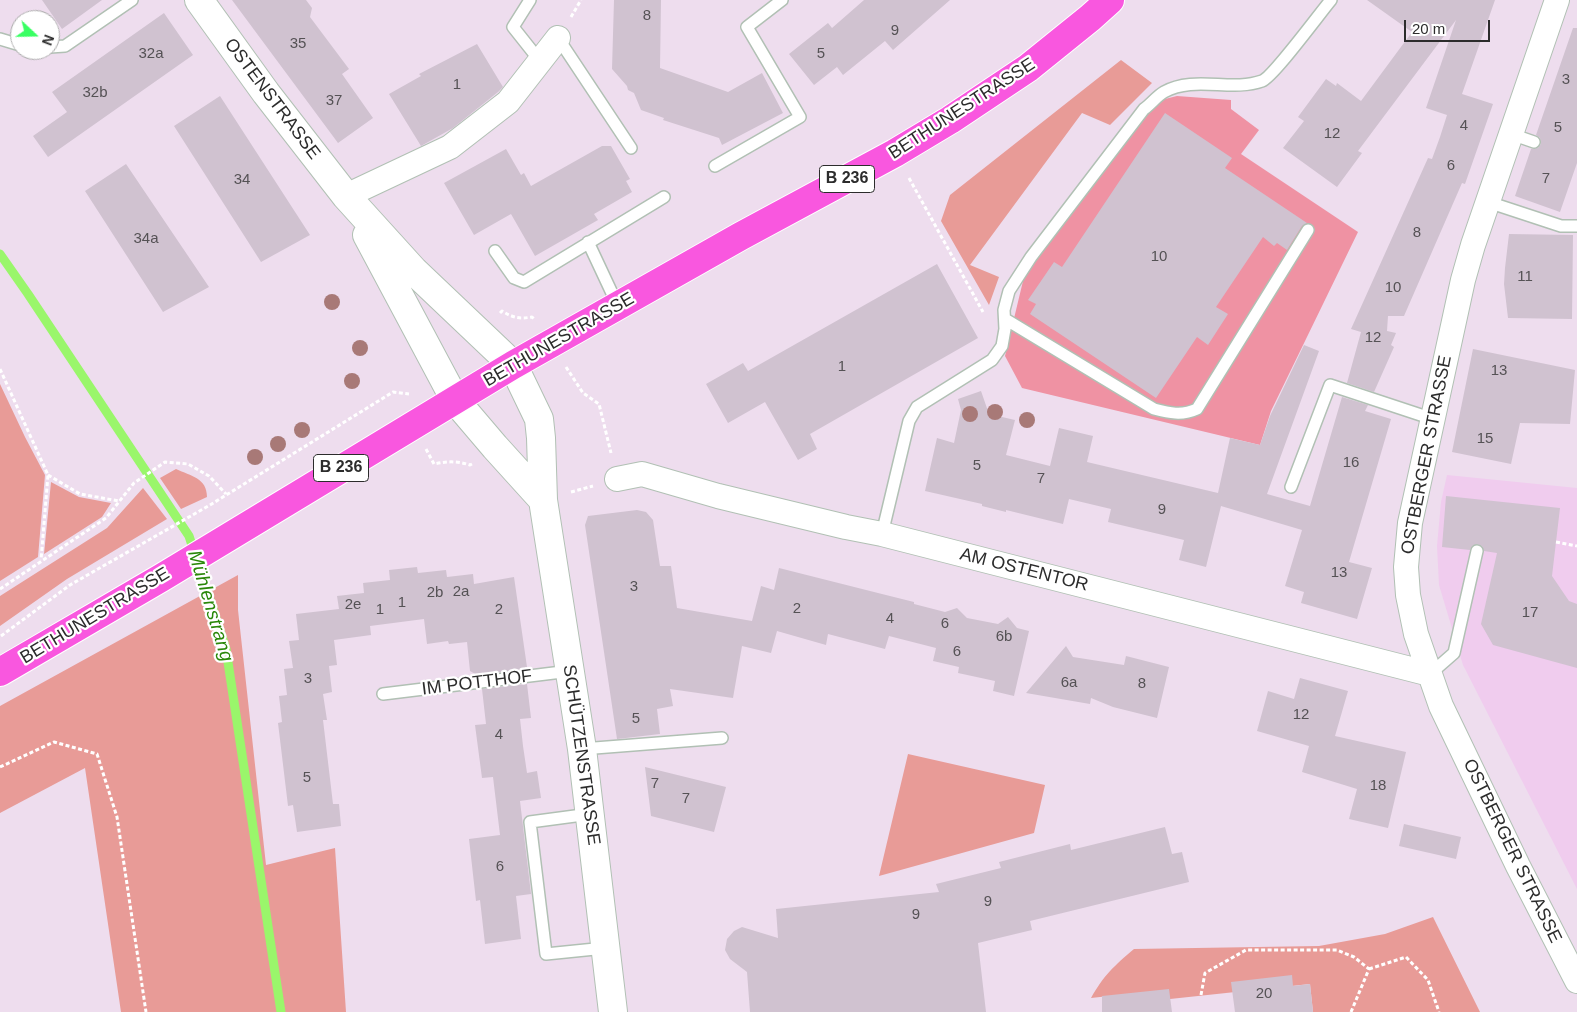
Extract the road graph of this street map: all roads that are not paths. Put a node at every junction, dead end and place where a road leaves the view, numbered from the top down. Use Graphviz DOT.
graph roads {
  1 [pos="132,0"];
  2 [pos="199,0"];
  3 [pos="530,0"];
  4 [pos="782,0"];
  5 [pos="1110,0"];
  6 [pos="1331,0"];
  7 [pos="1557,0"];
  8 [pos="558,38"];
  9 [pos="60,46"];
  10 [pos="540,62"];
  11 [pos="1511,134"];
  12 [pos="1534,142"];
  13 [pos="631,148"];
  14 [pos="715,166"];
  15 [pos="346,196"];
  16 [pos="664,197"];
  17 [pos="1488,202"];
  18 [pos="1577,226"];
  19 [pos="1308,230"];
  20 [pos="588,242"];
  21 [pos="495,251"];
  22 [pos="618,306"];
  23 [pos="1005,319"];
  24 [pos="513,366"];
  25 [pos="454,400"];
  26 [pos="1433,419"];
  27 [pos="617,479"];
  28 [pos="1291,487"];
  29 [pos="544,500"];
  30 [pos="882,534"];
  31 [pos="1477,551"];
  32 [pos="570,671"];
  33 [pos="0,672"];
  34 [pos="1430,674"];
  35 [pos="384,694"];
  36 [pos="722,738"];
  37 [pos="582,749"];
  38 [pos="590,814"];
  39 [pos="605,948"];
  40 [pos="1577,981"];
  41 [pos="612,1012"];
  1 -- 9 [label="lane"];
  2 -- 15 [label="main road, OSTENSTRASSE"];
  3 -- 10 [label="lane"];
  4 -- 14 [label="lane"];
  5 -- 22 [label="main road, BETHUNESTRASSE / B 236"];
  6 -- 23 [label="lane"];
  7 -- 11 [label="street, OSTBERGER STRASSE"];
  8 -- 10 [label="street"];
  8 -- 13 [label="lane"];
  10 -- 15 [label="street"];
  11 -- 12 [label="lane"];
  11 -- 17 [label="street, OSTBERGER STRASSE"];
  15 -- 24 [label="main road, OSTENSTRASSE"];
  15 -- 25 [label="main road, OSTENSTRASSE"];
  16 -- 20 [label="lane"];
  17 -- 18 [label="lane"];
  17 -- 26 [label="street, OSTBERGER STRASSE"];
  19 -- 23 [label="lane"];
  20 -- 21 [label="lane"];
  20 -- 22 [label="lane"];
  22 -- 24 [label="main road, BETHUNESTRASSE / B 236"];
  23 -- 30 [label="lane"];
  24 -- 25 [label="main road, BETHUNESTRASSE / B 236"];
  24 -- 29 [label="main road, SCHÜTZENSTRASSE"];
  25 -- 29 [label="main road"];
  25 -- 33 [label="main road, BETHUNESTRASSE / B 236"];
  26 -- 28 [label="lane"];
  26 -- 34 [label="street, OSTBERGER STRASSE"];
  27 -- 30 [label="street, AM OSTENTOR"];
  29 -- 32 [label="main road, SCHÜTZENSTRASSE"];
  30 -- 34 [label="street, AM OSTENTOR"];
  31 -- 34 [label="lane"];
  32 -- 35 [label="lane, IM POTTHOF"];
  32 -- 37 [label="main road, SCHÜTZENSTRASSE"];
  34 -- 40 [label="street, OSTBERGER STRASSE"];
  36 -- 37 [label="lane"];
  37 -- 38 [label="main road, SCHÜTZENSTRASSE"];
  38 -- 39 [label="main road, SCHÜTZENSTRASSE"];
  38 -- 39 [label="lane"];
  39 -- 41 [label="main road, SCHÜTZENSTRASSE"];
}
